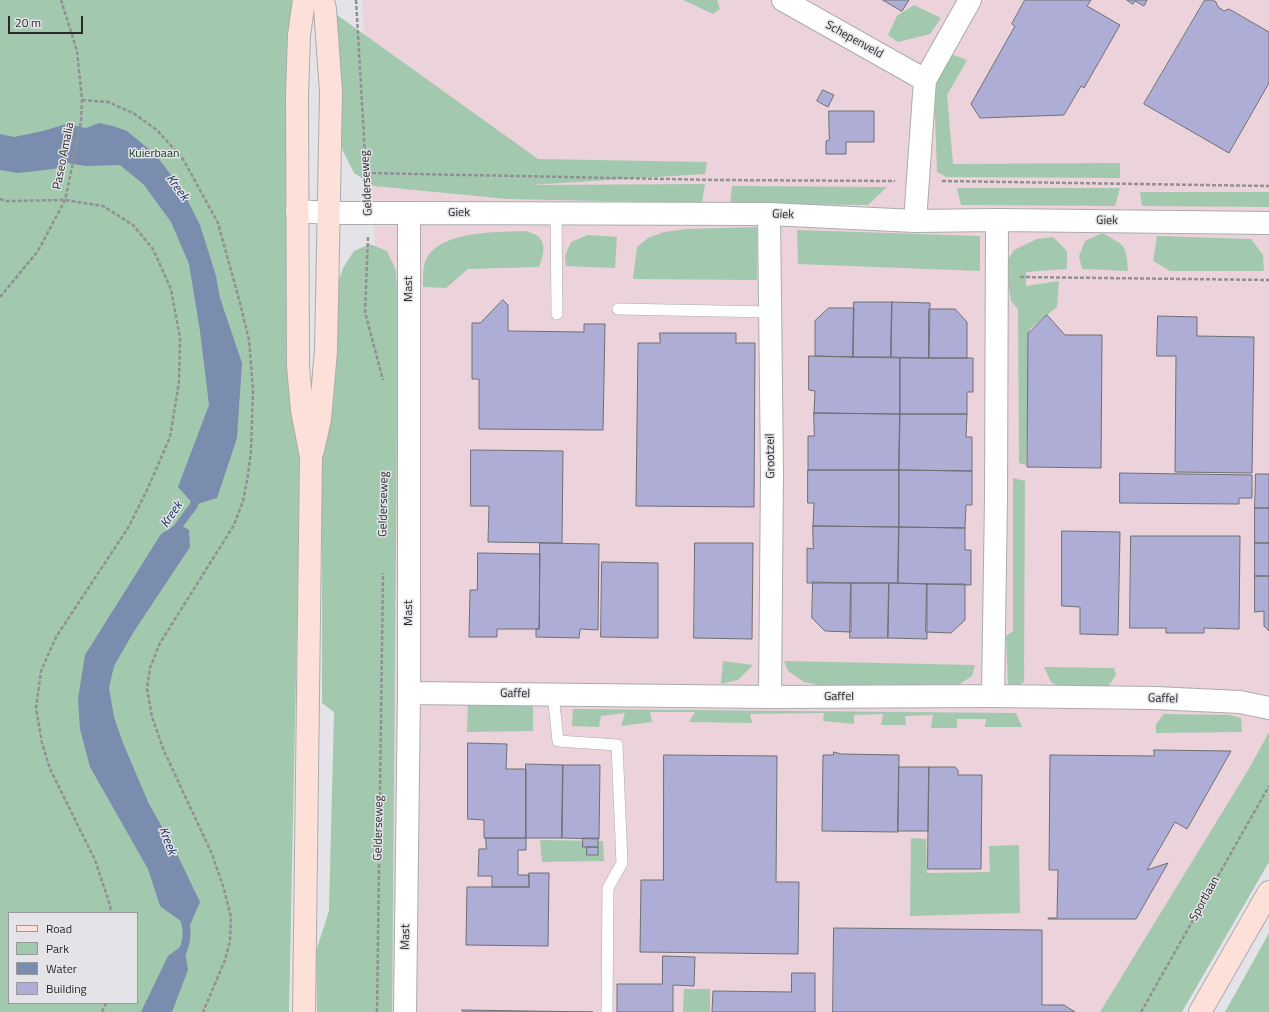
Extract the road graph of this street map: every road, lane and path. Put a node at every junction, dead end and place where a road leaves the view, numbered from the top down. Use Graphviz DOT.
graph roads {
  1 [pos="61,0"];
  2 [pos="304,0"];
  3 [pos="323,0"];
  4 [pos="356,0"];
  5 [pos="783,0"];
  6 [pos="970,0"];
  7 [pos="925,80"];
  8 [pos="82,100"];
  9 [pos="366,173"];
  10 [pos="918,181"];
  11 [pos="1269,186"];
  12 [pos="0,199"];
  13 [pos="65,200"];
  14 [pos="297,211"];
  15 [pos="329,213"];
  16 [pos="369,213"];
  17 [pos="409,213"];
  18 [pos="556,213"];
  19 [pos="769,214"];
  20 [pos="997,220"];
  21 [pos="915,221"];
  22 [pos="1269,223"];
  23 [pos="996,277"];
  24 [pos="1269,280"];
  25 [pos="0,297"];
  26 [pos="618,309"];
  27 [pos="770,312"];
  28 [pos="557,314"];
  29 [pos="384,381"];
  30 [pos="311,457"];
  31 [pos="383,570"];
  32 [pos="409,693"];
  33 [pos="553,694"];
  34 [pos="993,696"];
  35 [pos="770,697"];
  36 [pos="1269,708"];
  37 [pos="1269,786"];
  38 [pos="1269,892"];
  39 [pos="111,912"];
  40 [pos="203,1012"];
  41 [pos="304,1012"];
  42 [pos="377,1012"];
  43 [pos="405,1012"];
  44 [pos="607,1012"];
  45 [pos="1142,1012"];
  46 [pos="1200,1012"];
  1 -- 8 [label="path, Paseo Amalia"];
  2 -- 14 [label="street"];
  3 -- 15 [label="street"];
  4 -- 9 [label="path, Gelderseweg"];
  5 -- 7 [label="street, Schepenveld"];
  6 -- 7 [label="street"];
  7 -- 10 [label="street"];
  8 -- 13 [label="path, Paseo Amalia"];
  8 -- 40 [label="path"];
  9 -- 10 [label="path"];
  9 -- 16 [label="path, Gelderseweg"];
  10 -- 11 [label="path"];
  10 -- 21 [label="street"];
  12 -- 13 [label="path"];
  13 -- 25 [label="path, Paseo Amalia"];
  13 -- 39 [label="path"];
  14 -- 15 [label="street, Giek"];
  14 -- 30 [label="street"];
  15 -- 16 [label="street, Giek"];
  15 -- 30 [label="street"];
  16 -- 17 [label="street, Giek"];
  16 -- 29 [label="path, Gelderseweg"];
  17 -- 18 [label="street, Giek"];
  17 -- 32 [label="street, Mast"];
  18 -- 19 [label="street, Giek"];
  18 -- 28 [label="lane"];
  19 -- 21 [label="street, Giek"];
  19 -- 27 [label="street, Grootzeil"];
  20 -- 21 [label="street, Giek"];
  20 -- 22 [label="street, Giek"];
  20 -- 23 [label="street"];
  23 -- 24 [label="path"];
  23 -- 34 [label="street"];
  26 -- 27 [label="lane"];
  27 -- 35 [label="street, Grootzeil"];
  30 -- 41 [label="street"];
  31 -- 42 [label="path, Gelderseweg"];
  32 -- 33 [label="street, Gaffel"];
  32 -- 43 [label="street, Mast"];
  33 -- 35 [label="street, Gaffel"];
  33 -- 44 [label="lane"];
  34 -- 35 [label="street, Gaffel"];
  34 -- 36 [label="street, Gaffel"];
  37 -- 45 [label="path, Sportlaan"];
  38 -- 46 [label="street"];
}
